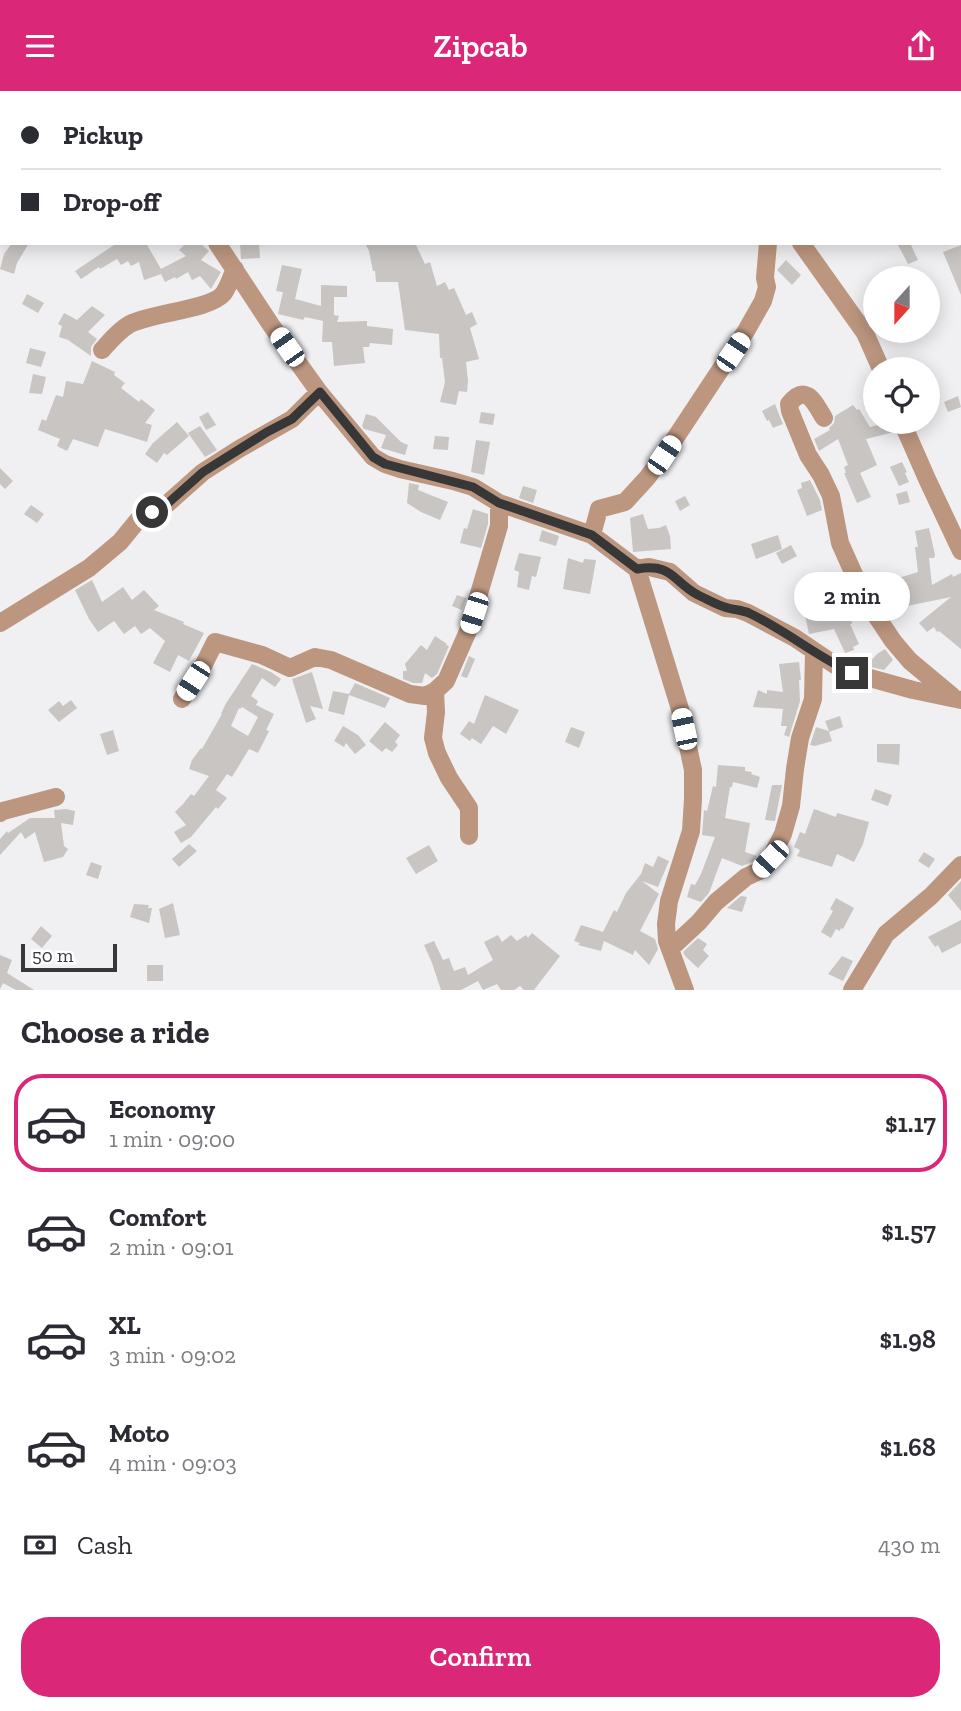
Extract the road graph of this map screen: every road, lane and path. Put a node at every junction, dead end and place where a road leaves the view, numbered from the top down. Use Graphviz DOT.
graph roads {
  1 [pos="218,245"];
  2 [pos="768,245"];
  3 [pos="802,245"];
  4 [pos="235,269"];
  5 [pos="102,350"];
  6 [pos="876,357"];
  7 [pos="320,392"];
  8 [pos="824,418"];
  9 [pos="907,434"];
  10 [pos="499,503"];
  11 [pos="592,535"];
  12 [pos="961,551"];
  13 [pos="637,569"];
  14 [pos="0,623"];
  15 [pos="814,652"];
  16 [pos="435,691"];
  17 [pos="182,699"];
  18 [pos="959,702"];
  19 [pos="56,797"];
  20 [pos="0,813"];
  21 [pos="468,837"];
  22 [pos="961,865"];
  23 [pos="670,949"];
  24 [pos="685,990"];
  25 [pos="852,990"];
  1 -- 4 [label="street"];
  2 -- 11 [label="street"];
  3 -- 6 [label="street"];
  4 -- 5 [label="street"];
  4 -- 7 [label="street"];
  7 -- 10 [label="street"];
  7 -- 14 [label="street"];
  8 -- 18 [label="street"];
  9 -- 12 [label="street"];
  10 -- 11 [label="street"];
  10 -- 16 [label="street"];
  11 -- 13 [label="street"];
  13 -- 15 [label="street"];
  13 -- 23 [label="street"];
  15 -- 18 [label="street"];
  15 -- 23 [label="street"];
  16 -- 17 [label="street"];
  16 -- 21 [label="street"];
  19 -- 20 [label="street"];
  22 -- 25 [label="street"];
  23 -- 24 [label="street"];
}
